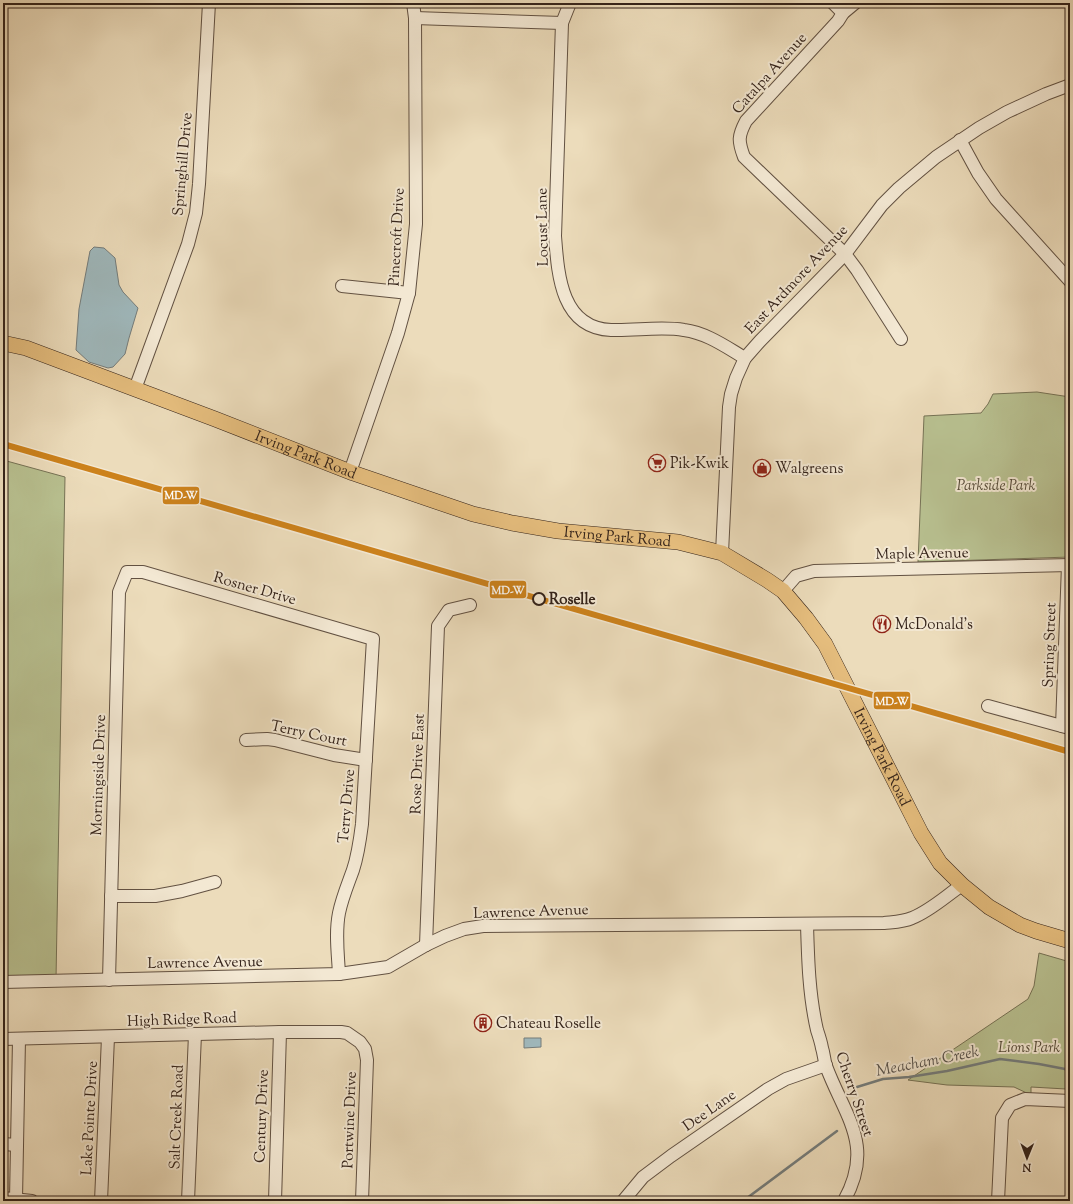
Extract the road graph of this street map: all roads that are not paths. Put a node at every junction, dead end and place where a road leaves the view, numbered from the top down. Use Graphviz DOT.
graph roads {
  1 [pos="210,3"];
  2 [pos="413,3"];
  3 [pos="570,3"];
  4 [pos="834,3"];
  5 [pos="855,3"];
  6 [pos="843,12"];
  7 [pos="415,18"];
  8 [pos="562,23"];
  9 [pos="1070,85"];
  10 [pos="960,140"];
  11 [pos="845,254"];
  12 [pos="1070,281"];
  13 [pos="342,286"];
  14 [pos="409,293"];
  15 [pos="901,340"];
  16 [pos="3,343"];
  17 [pos="745,358"];
  18 [pos="135,390"];
  19 [pos="350,472"];
  20 [pos="722,553"];
  21 [pos="1069,565"];
  22 [pos="127,572"];
  23 [pos="783,591"];
  24 [pos="470,605"];
  25 [pos="373,639"];
  26 [pos="988,706"];
  27 [pos="1066,727"];
  28 [pos="246,740"];
  29 [pos="366,760"];
  30 [pos="215,882"];
  31 [pos="962,885"];
  32 [pos="111,896"];
  33 [pos="807,924"];
  34 [pos="1070,941"];
  35 [pos="426,945"];
  36 [pos="339,974"];
  37 [pos="109,980"];
  38 [pos="3,982"];
  39 [pos="280,1032"];
  40 [pos="195,1034"];
  41 [pos="108,1037"];
  42 [pos="3,1039"];
  43 [pos="19,1039"];
  44 [pos="360,1042"];
  45 [pos="826,1065"];
  46 [pos="1070,1101"];
  47 [pos="3,1144"];
  48 [pos="18,1145"];
  49 [pos="3,1198"];
  50 [pos="16,1199"];
  51 [pos="32,1201"];
  52 [pos="101,1201"];
  53 [pos="188,1201"];
  54 [pos="275,1201"];
  55 [pos="362,1201"];
  56 [pos="623,1201"];
  57 [pos="844,1201"];
  58 [pos="998,1201"];
  1 -- 18 [label="street, Springhill Drive"];
  2 -- 7 [label="street, Pinecroft Drive"];
  3 -- 8 [label="street, Locust Lane"];
  4 -- 6 [label="street"];
  5 -- 6 [label="street, Catalpa Avenue"];
  6 -- 11 [label="street, Catalpa Avenue"];
  7 -- 8 [label="street"];
  7 -- 14 [label="street, Pinecroft Drive"];
  8 -- 17 [label="street, Locust Lane"];
  9 -- 10 [label="street, East Ardmore Avenue"];
  10 -- 11 [label="street, East Ardmore Avenue"];
  10 -- 12 [label="street"];
  11 -- 15 [label="street, Catalpa Avenue"];
  11 -- 17 [label="street, East Ardmore Avenue"];
  13 -- 14 [label="street"];
  14 -- 19 [label="street, Pinecroft Drive"];
  16 -- 18 [label="main road, Irving Park Road"];
  17 -- 20 [label="street, East Ardmore Avenue"];
  18 -- 19 [label="main road, Irving Park Road"];
  19 -- 20 [label="main road, Irving Park Road"];
  20 -- 23 [label="main road, Irving Park Road"];
  21 -- 23 [label="street, Maple Avenue"];
  21 -- 27 [label="street, Spring Street"];
  22 -- 25 [label="street, Rosner Drive"];
  22 -- 32 [label="street, Morningside Drive"];
  23 -- 31 [label="main road, Irving Park Road"];
  24 -- 35 [label="street, Rose Drive East"];
  25 -- 29 [label="street, Terry Drive"];
  26 -- 27 [label="street"];
  28 -- 29 [label="street, Terry Court"];
  29 -- 36 [label="street, Terry Drive"];
  30 -- 32 [label="street"];
  31 -- 33 [label="street, Lawrence Avenue"];
  31 -- 34 [label="main road, Irving Park Road"];
  32 -- 37 [label="street, Morningside Drive"];
  33 -- 35 [label="street, Lawrence Avenue"];
  33 -- 45 [label="street, Cherry Street"];
  35 -- 36 [label="street, Lawrence Avenue"];
  36 -- 37 [label="street, Lawrence Avenue"];
  37 -- 38 [label="street, Lawrence Avenue"];
  39 -- 40 [label="street, High Ridge Road"];
  39 -- 44 [label="street, High Ridge Road"];
  39 -- 54 [label="street, Century Drive"];
  40 -- 41 [label="street, High Ridge Road"];
  40 -- 53 [label="street, Salt Creek Road"];
  41 -- 43 [label="street, High Ridge Road"];
  41 -- 52 [label="street, Lake Pointe Drive"];
  42 -- 43 [label="street, High Ridge Road"];
  43 -- 48 [label="street"];
  44 -- 55 [label="street, Portwine Drive"];
  45 -- 56 [label="street, Dee Lane"];
  45 -- 57 [label="street, Cherry Street"];
  46 -- 58 [label="street"];
  47 -- 48 [label="street"];
  48 -- 50 [label="street"];
  49 -- 50 [label="street"];
  50 -- 51 [label="street"];
}
